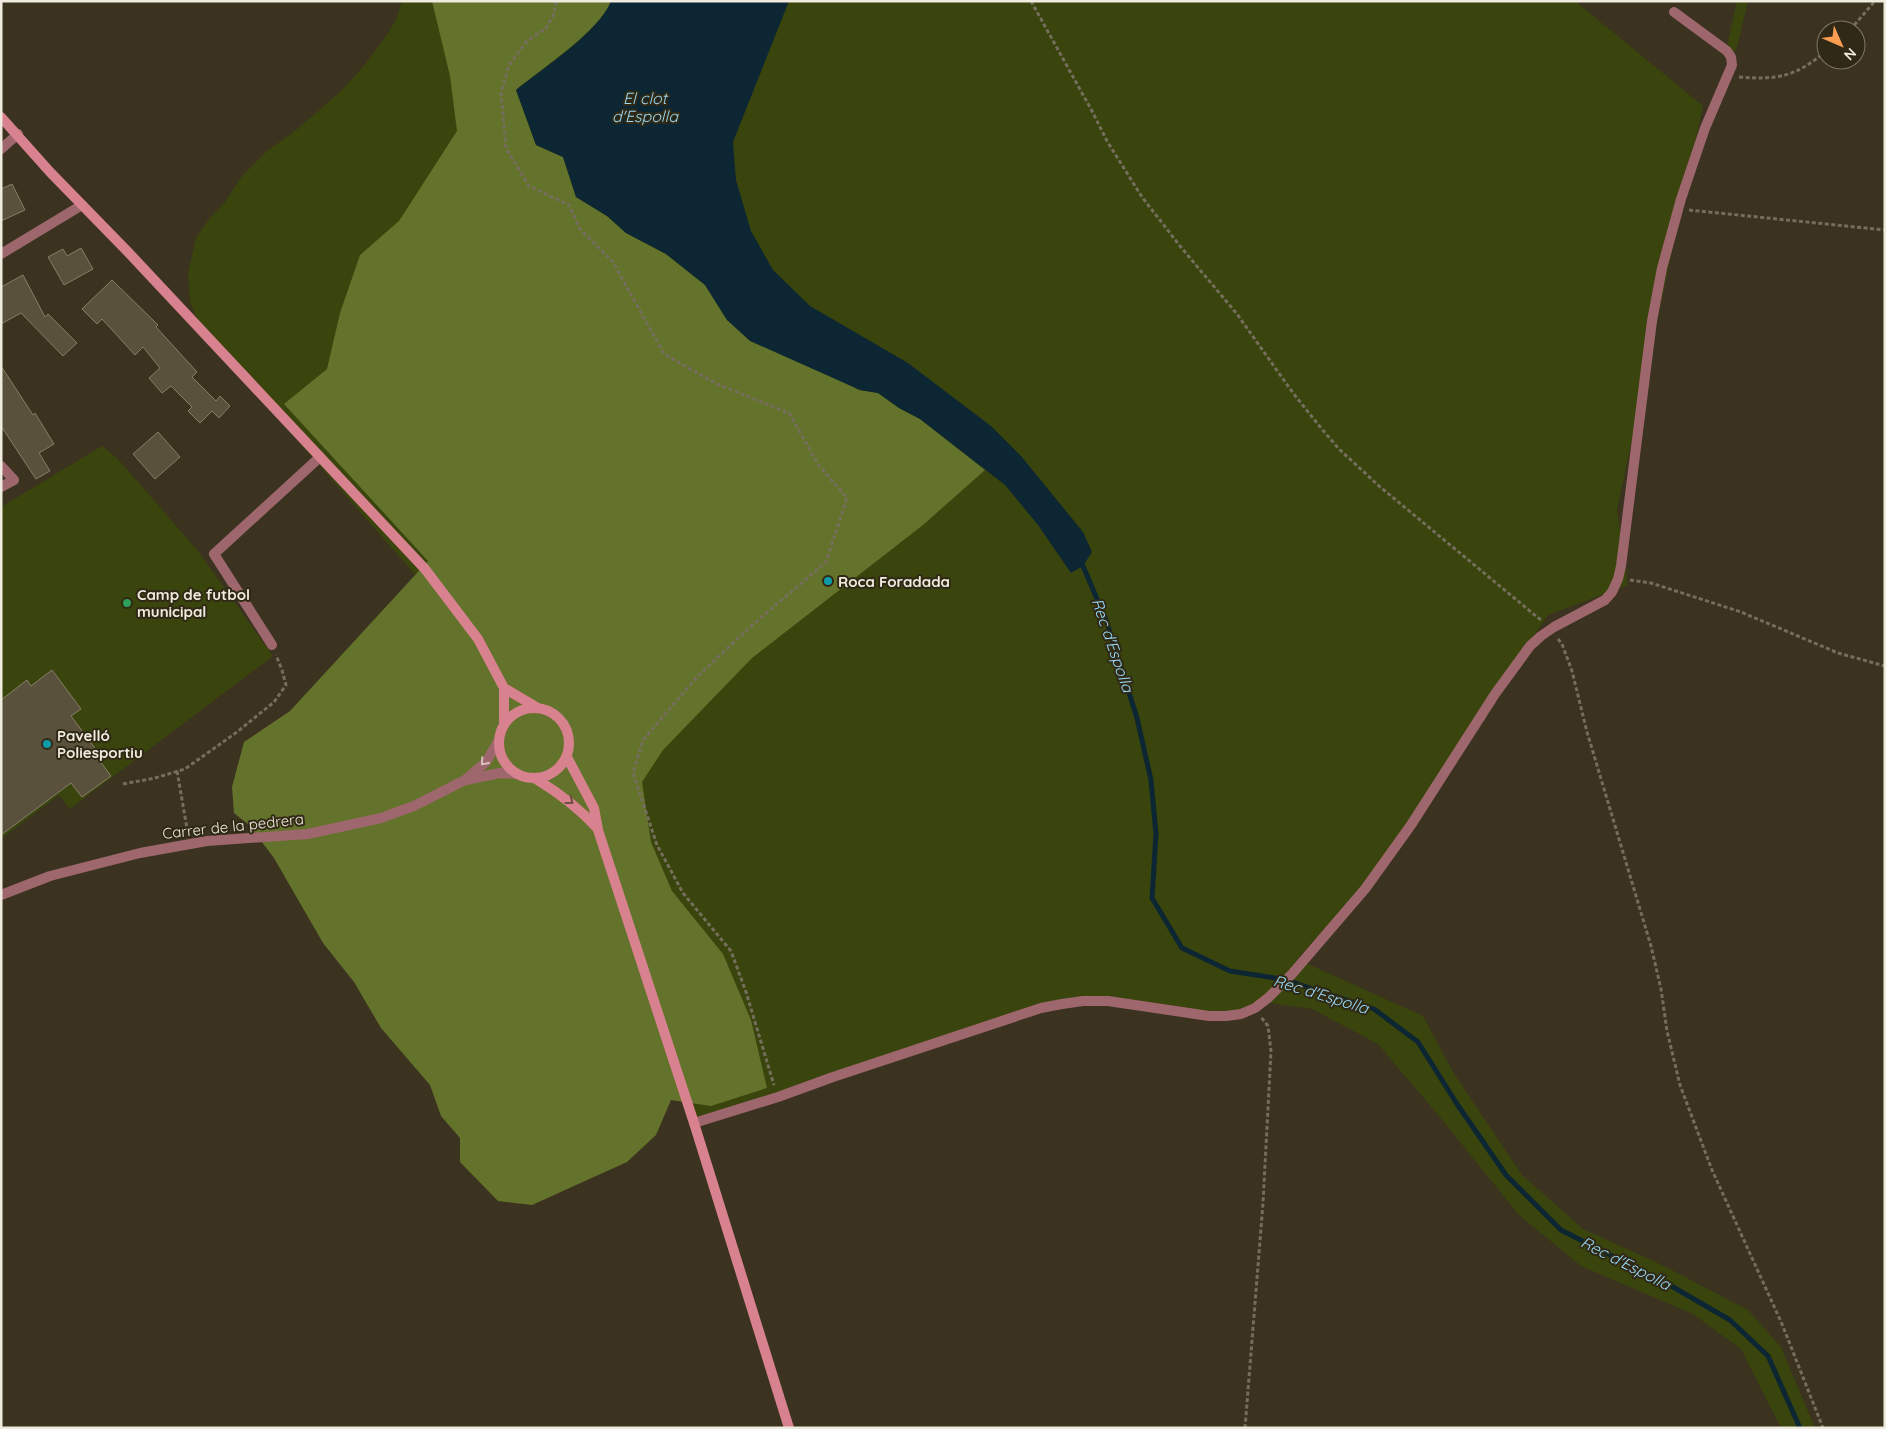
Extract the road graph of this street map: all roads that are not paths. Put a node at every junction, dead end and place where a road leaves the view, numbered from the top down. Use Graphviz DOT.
graph roads {
  1 [pos="1674,12"];
  2 [pos="1,117"];
  3 [pos="18,134"];
  4 [pos="1,149"];
  5 [pos="82,205"];
  6 [pos="1,254"];
  7 [pos="320,457"];
  8 [pos="1,466"];
  9 [pos="1,487"];
  10 [pos="272,645"];
  11 [pos="504,688"];
  12 [pos="538,708"];
  13 [pos="504,725"];
  14 [pos="499,740"];
  15 [pos="567,757"];
  16 [pos="516,774"];
  17 [pos="536,779"];
  18 [pos="465,780"];
  19 [pos="598,830"];
  20 [pos="1,895"];
  21 [pos="694,1124"];
  22 [pos="789,1428"];
  1 -- 21 [label="street"];
  2 -- 3 [label="main road"];
  3 -- 4 [label="street"];
  3 -- 5 [label="main road"];
  5 -- 6 [label="street"];
  5 -- 7 [label="main road"];
  7 -- 10 [label="street"];
  7 -- 11 [label="main road"];
  8 -- 9 [label="street"];
  11 -- 12 [label="main road"];
  11 -- 13 [label="main road"];
  12 -- 13 [label="main road"];
  12 -- 15 [label="main road"];
  13 -- 14 [label="main road"];
  14 -- 16 [label="main road"];
  14 -- 18 [label="street, Carrer de la pedrera, one-way"];
  15 -- 17 [label="main road"];
  15 -- 19 [label="main road"];
  16 -- 17 [label="main road"];
  16 -- 18 [label="street, Carrer de la pedrera"];
  17 -- 19 [label="main road, one-way"];
  18 -- 20 [label="street, Carrer de la pedrera"];
  19 -- 21 [label="main road"];
  21 -- 22 [label="main road"];
}
